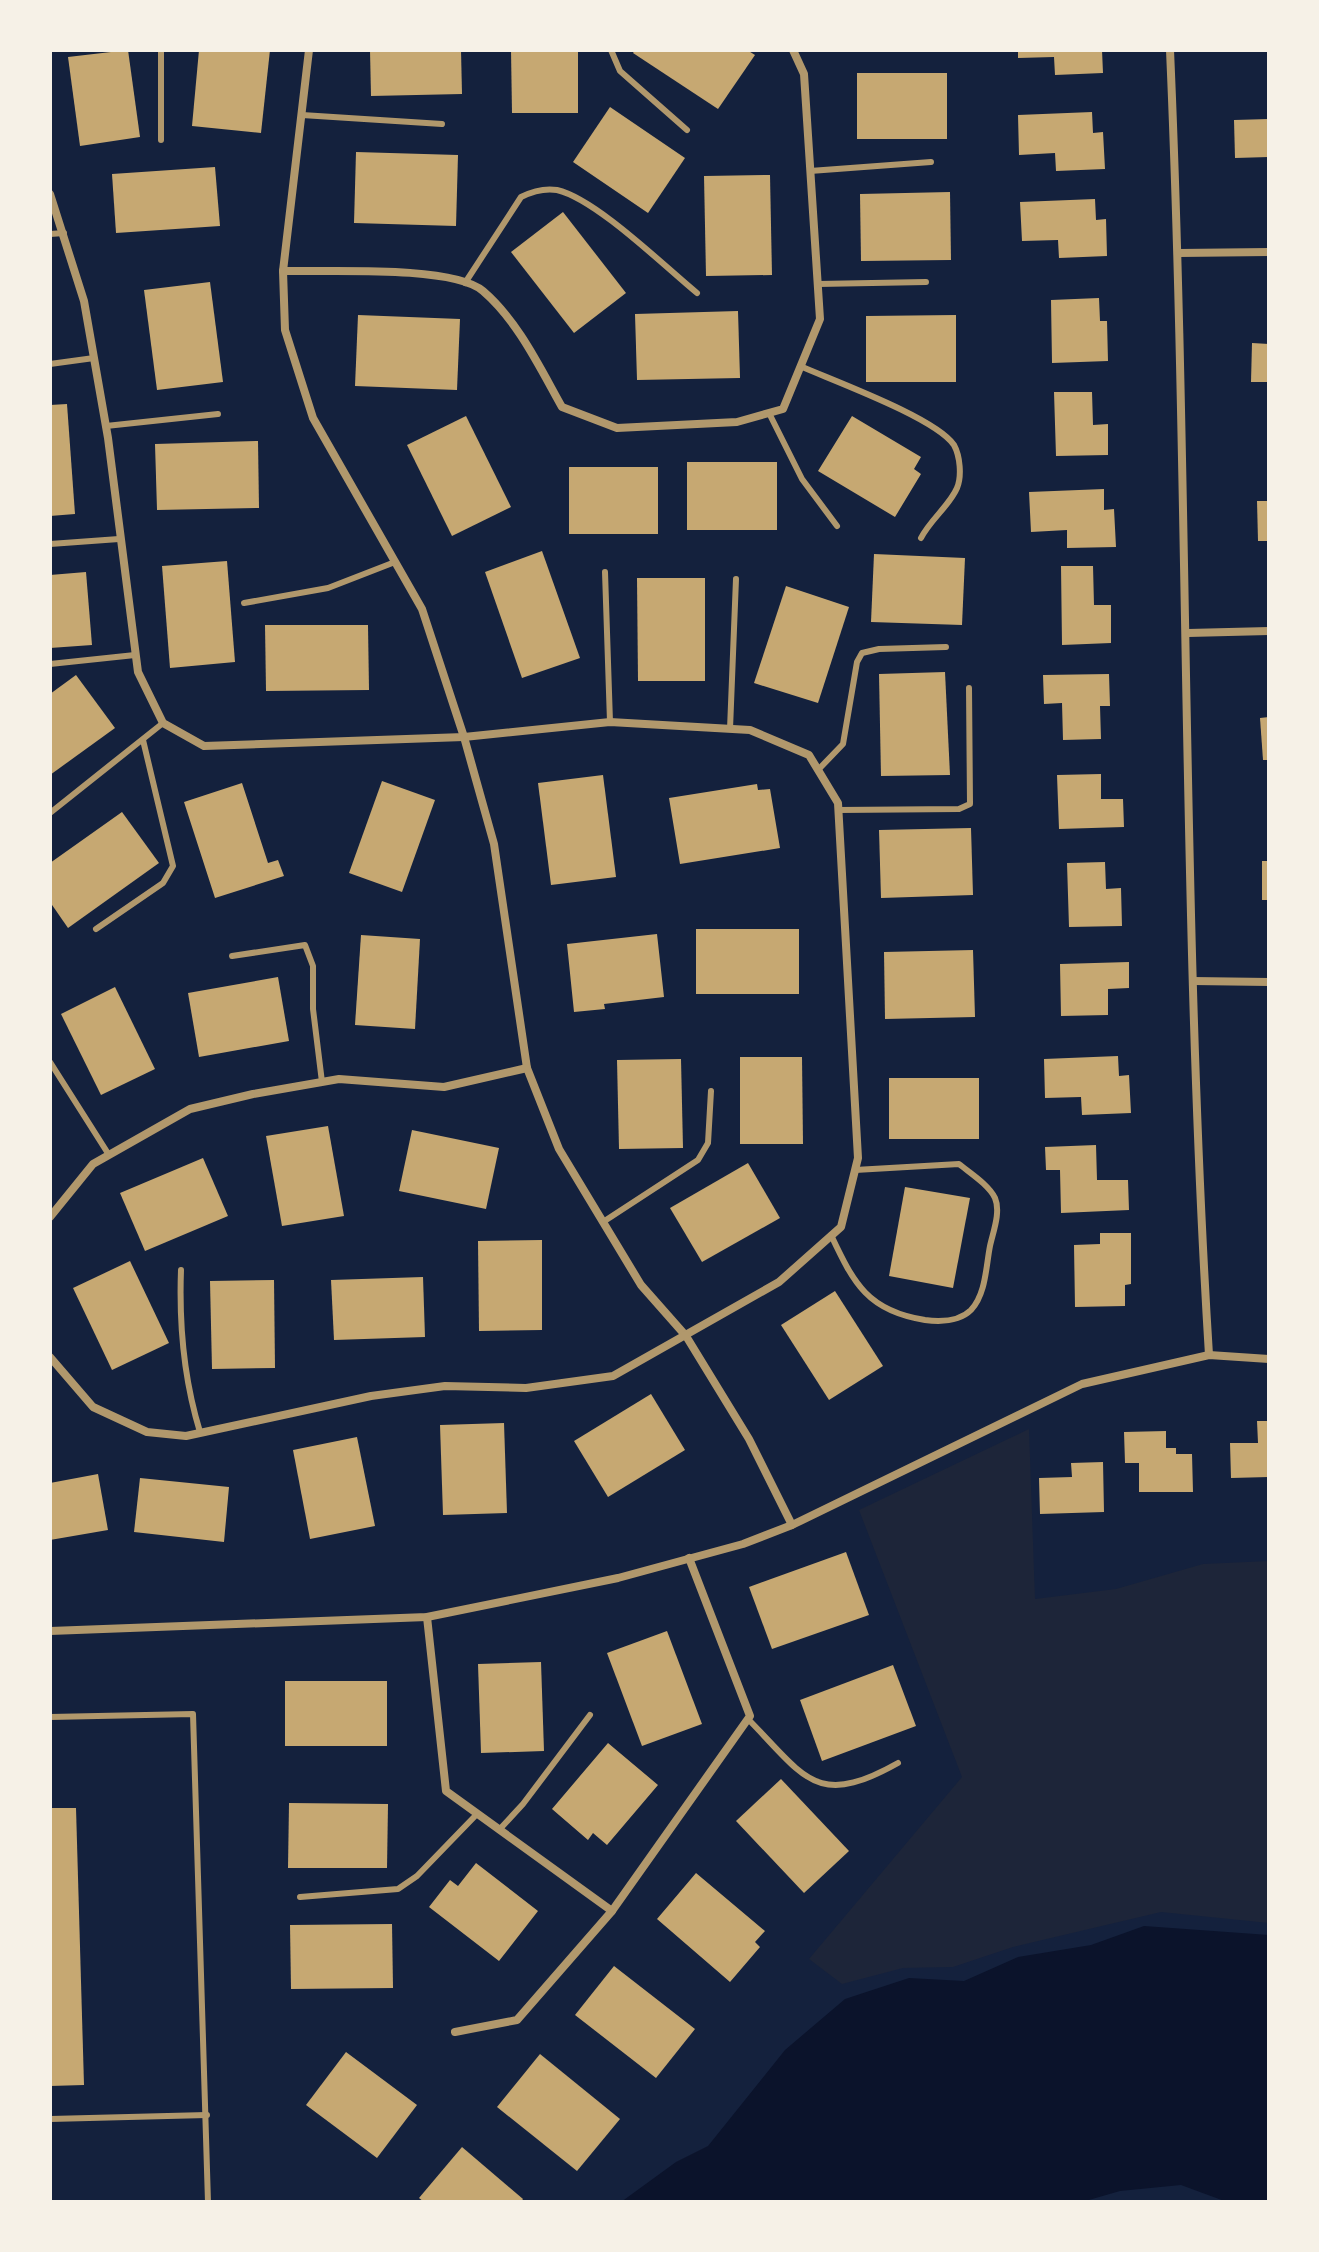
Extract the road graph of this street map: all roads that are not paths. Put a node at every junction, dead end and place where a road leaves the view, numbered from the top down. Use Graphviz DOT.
graph roads {
  1 [pos="161,50"];
  2 [pos="309,50"];
  3 [pos="611,50"];
  4 [pos="793,50"];
  5 [pos="1170,50"];
  6 [pos="302,115"];
  7 [pos="442,124"];
  8 [pos="687,130"];
  9 [pos="161,140"];
  10 [pos="931,162"];
  11 [pos="810,171"];
  12 [pos="50,194"];
  13 [pos="64,233"];
  14 [pos="50,234"];
  15 [pos="1269,252"];
  16 [pos="1179,253"];
  17 [pos="283,271"];
  18 [pos="926,282"];
  19 [pos="465,283"];
  20 [pos="818,284"];
  21 [pos="697,293"];
  22 [pos="94,358"];
  23 [pos="50,364"];
  24 [pos="800,366"];
  25 [pos="769,413"];
  26 [pos="218,414"];
  27 [pos="106,426"];
  28 [pos="837,526"];
  29 [pos="921,538"];
  30 [pos="119,539"];
  31 [pos="50,544"];
  32 [pos="395,562"];
  33 [pos="605,572"];
  34 [pos="736,579"];
  35 [pos="244,603"];
  36 [pos="1269,631"];
  37 [pos="1188,633"];
  38 [pos="946,647"];
  39 [pos="135,655"];
  40 [pos="50,664"];
  41 [pos="969,688"];
  42 [pos="610,722"];
  43 [pos="163,723"];
  44 [pos="730,729"];
  45 [pos="464,737"];
  46 [pos="143,740"];
  47 [pos="818,770"];
  48 [pos="838,810"];
  49 [pos="50,813"];
  50 [pos="96,929"];
  51 [pos="232,956"];
  52 [pos="1193,981"];
  53 [pos="1269,982"];
  54 [pos="50,1062"];
  55 [pos="527,1068"];
  56 [pos="322,1082"];
  57 [pos="711,1091"];
  58 [pos="109,1155"];
  59 [pos="855,1170"];
  60 [pos="50,1217"];
  61 [pos="603,1222"];
  62 [pos="831,1235"];
  63 [pos="181,1270"];
  64 [pos="686,1336"];
  65 [pos="1209,1355"];
  66 [pos="51,1359"];
  67 [pos="1269,1359"];
  68 [pos="200,1432"];
  69 [pos="792,1525"];
  70 [pos="689,1558"];
  71 [pos="427,1617"];
  72 [pos="50,1631"];
  73 [pos="590,1715"];
  74 [pos="50,1717"];
  75 [pos="748,1719"];
  76 [pos="898,1763"];
  77 [pos="477,1814"];
  78 [pos="499,1830"];
  79 [pos="300,1897"];
  80 [pos="612,1911"];
  81 [pos="455,2032"];
  82 [pos="207,2115"];
  83 [pos="50,2119"];
  84 [pos="208,2202"];
  1 -- 9 [label="lane"];
  2 -- 6 [label="street"];
  3 -- 8 [label="lane"];
  4 -- 11 [label="street"];
  5 -- 16 [label="street"];
  6 -- 7 [label="lane"];
  6 -- 17 [label="street"];
  10 -- 11 [label="lane"];
  11 -- 20 [label="street"];
  12 -- 13 [label="street"];
  13 -- 14 [label="lane"];
  13 -- 22 [label="street"];
  15 -- 16 [label="street"];
  16 -- 37 [label="street"];
  17 -- 19 [label="street"];
  17 -- 32 [label="street"];
  18 -- 20 [label="lane"];
  19 -- 21 [label="lane"];
  19 -- 25 [label="street"];
  20 -- 24 [label="street"];
  22 -- 23 [label="lane"];
  22 -- 27 [label="street"];
  24 -- 25 [label="street"];
  24 -- 29 [label="lane"];
  25 -- 28 [label="lane"];
  26 -- 27 [label="lane"];
  27 -- 30 [label="street"];
  30 -- 31 [label="lane"];
  30 -- 39 [label="street"];
  32 -- 35 [label="lane"];
  32 -- 45 [label="street"];
  33 -- 42 [label="lane"];
  34 -- 44 [label="lane"];
  36 -- 37 [label="street"];
  37 -- 52 [label="street"];
  38 -- 47 [label="lane"];
  39 -- 40 [label="lane"];
  39 -- 43 [label="street"];
  41 -- 48 [label="lane"];
  42 -- 44 [label="street"];
  42 -- 45 [label="street"];
  43 -- 45 [label="street"];
  43 -- 46 [label="lane"];
  44 -- 47 [label="street"];
  45 -- 55 [label="street"];
  46 -- 49 [label="lane"];
  46 -- 50 [label="lane"];
  47 -- 48 [label="street"];
  48 -- 59 [label="street"];
  51 -- 56 [label="lane"];
  52 -- 53 [label="street"];
  52 -- 65 [label="street"];
  54 -- 58 [label="lane"];
  55 -- 56 [label="street"];
  55 -- 61 [label="street"];
  56 -- 58 [label="street"];
  57 -- 61 [label="lane"];
  58 -- 60 [label="street"];
  59 -- 62 [label="street"];
  59 -- 62 [label="lane"];
  61 -- 64 [label="street"];
  62 -- 64 [label="street"];
  63 -- 68 [label="lane"];
  64 -- 68 [label="street"];
  64 -- 69 [label="street"];
  65 -- 67 [label="street"];
  65 -- 69 [label="street"];
  66 -- 68 [label="street"];
  69 -- 70 [label="street"];
  70 -- 71 [label="street"];
  70 -- 75 [label="street"];
  71 -- 72 [label="street"];
  71 -- 77 [label="street"];
  73 -- 78 [label="lane"];
  74 -- 82 [label="lane"];
  75 -- 76 [label="lane"];
  75 -- 80 [label="street"];
  77 -- 78 [label="street"];
  77 -- 79 [label="lane"];
  78 -- 80 [label="street"];
  80 -- 81 [label="street"];
  82 -- 83 [label="lane"];
  82 -- 84 [label="lane"];
}
